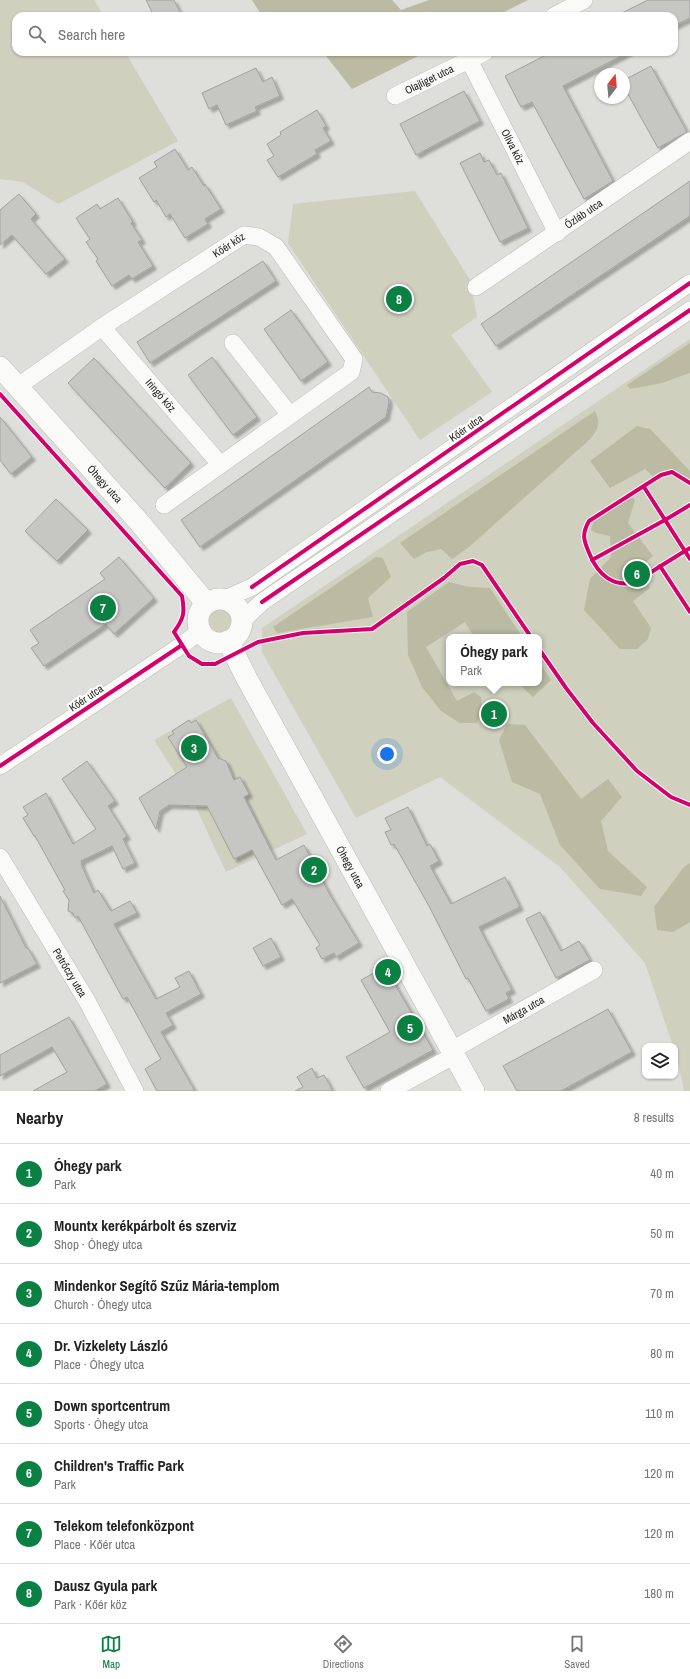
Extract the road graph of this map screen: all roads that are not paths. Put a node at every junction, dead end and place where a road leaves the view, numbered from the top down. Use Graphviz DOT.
graph roads {
  1 [pos="584,0"];
  2 [pos="562,12"];
  3 [pos="477,56"];
  4 [pos="469,60"];
  5 [pos="395,96"];
  6 [pos="690,141"];
  7 [pos="557,233"];
  8 [pos="690,283"];
  9 [pos="476,287"];
  10 [pos="690,310"];
  11 [pos="102,327"];
  12 [pos="233,343"];
  13 [pos="0,367"];
  14 [pos="17,387"];
  15 [pos="290,415"];
  16 [pos="220,464"];
  17 [pos="164,505"];
  18 [pos="215,601"];
  19 [pos="242,620"];
  20 [pos="200,631"];
  21 [pos="228,641"];
  22 [pos="0,766"];
  23 [pos="0,857"];
  24 [pos="594,970"];
  25 [pos="454,1053"];
  26 [pos="135,1091"];
  27 [pos="389,1091"];
  28 [pos="474,1091"];
  1 -- 2 [label="street"];
  3 -- 4 [label="street, Olajliget utca"];
  4 -- 5 [label="street, Olajliget utca"];
  4 -- 7 [label="street, Olíva köz"];
  6 -- 7 [label="street, Őzláb utca"];
  7 -- 9 [label="street, Őzláb utca"];
  8 -- 18 [label="street, Kőér utca"];
  10 -- 19 [label="street"];
  11 -- 14 [label="street, Kőér köz"];
  11 -- 15 [label="street, Kőér köz"];
  11 -- 16 [label="street, Iringó köz"];
  12 -- 15 [label="street"];
  13 -- 14 [label="street, Óhegy utca"];
  14 -- 18 [label="street, Óhegy utca"];
  15 -- 16 [label="street, Kőér köz"];
  16 -- 17 [label="street, Kőér köz"];
  18 -- 19 [label="street, Óhegy utca"];
  18 -- 20 [label="street"];
  19 -- 21 [label="street"];
  20 -- 21 [label="street"];
  20 -- 22 [label="street, Kőér utca"];
  21 -- 25 [label="street, Óhegy utca"];
  23 -- 26 [label="street, Petrőczy utca"];
  24 -- 25 [label="street, Márga utca"];
  25 -- 27 [label="street, Márga utca"];
  25 -- 28 [label="street, Óhegy utca"];
}
